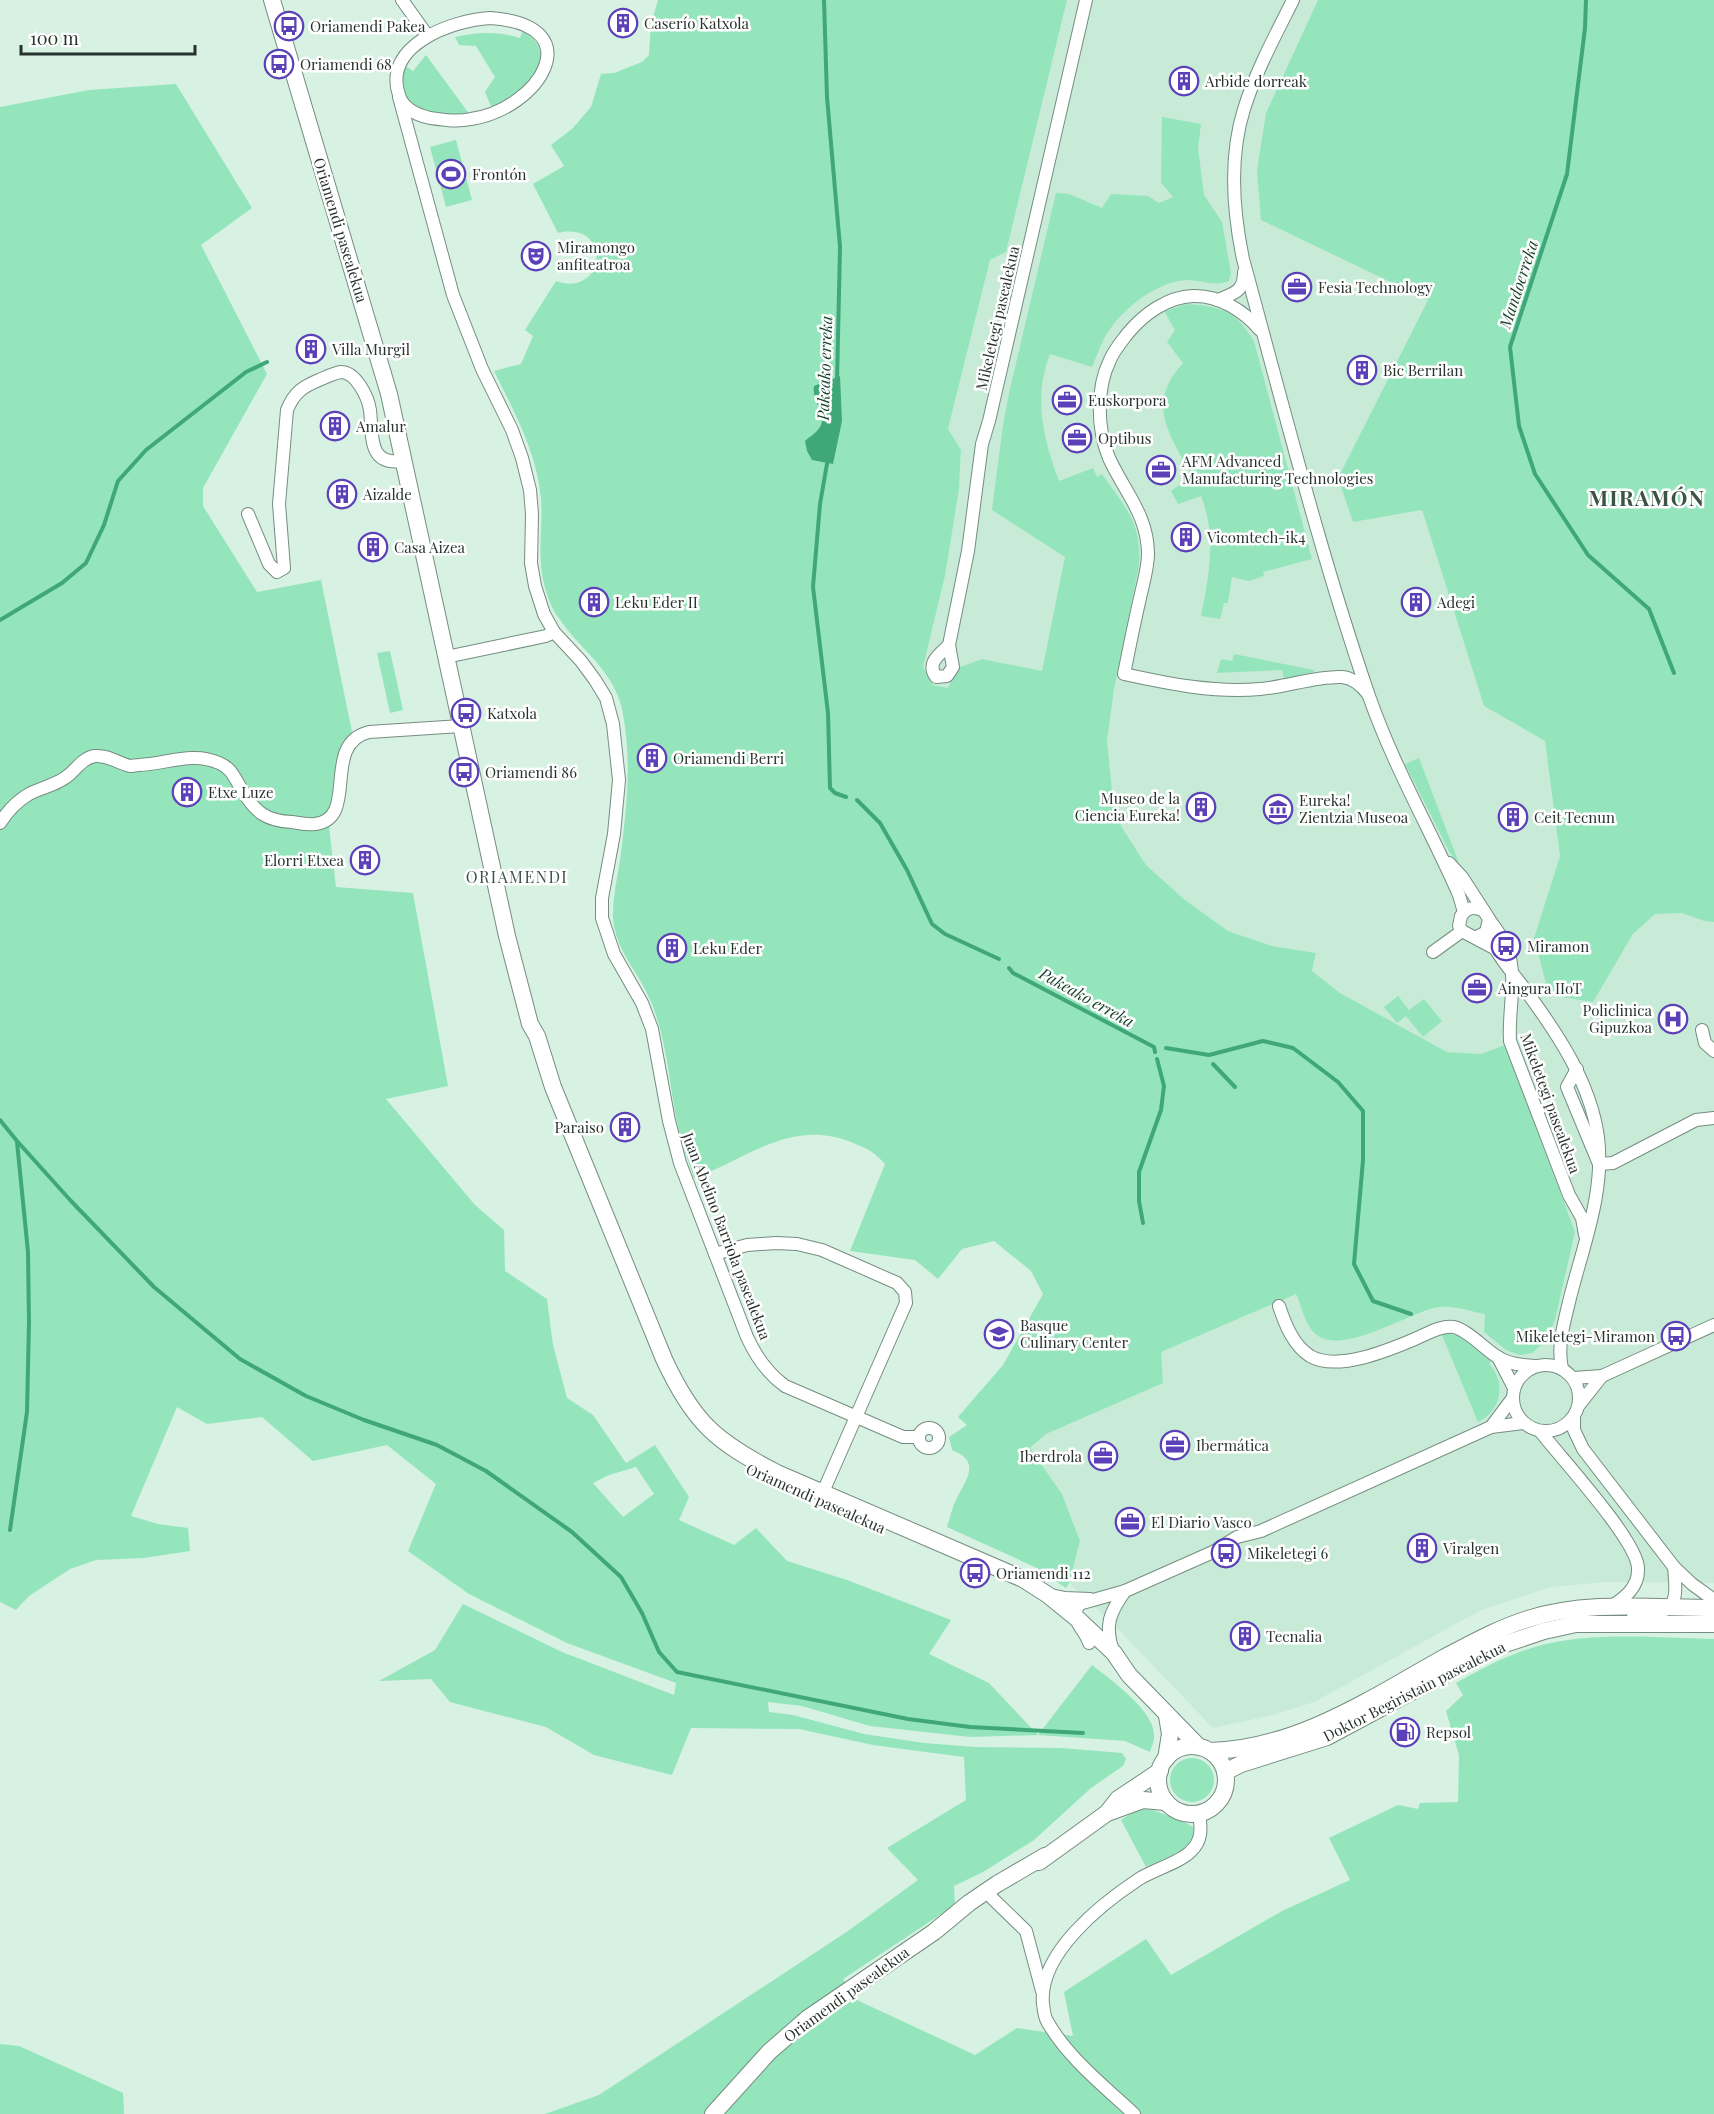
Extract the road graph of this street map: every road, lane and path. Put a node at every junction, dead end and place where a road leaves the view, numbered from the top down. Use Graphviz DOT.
graph roads {
  1 [pos="272,0"];
  2 [pos="402,0"];
  3 [pos="1086,0"];
  4 [pos="1293,0"];
  5 [pos="427,35"];
  6 [pos="399,96"];
  7 [pos="1243,259"];
  8 [pos="1218,300"];
  9 [pos="1263,333"];
  10 [pos="403,461"];
  11 [pos="248,514"];
  12 [pos="554,632"];
  13 [pos="949,645"];
  14 [pos="446,657"];
  15 [pos="1369,695"];
  16 [pos="461,726"];
  17 [pos="0,823"];
  18 [pos="1442,856"];
  19 [pos="1464,912"];
  20 [pos="1483,925"];
  21 [pos="1462,931"];
  22 [pos="1433,952"];
  23 [pos="1513,974"];
  24 [pos="530,1024"];
  25 [pos="1702,1030"];
  26 [pos="1714,1051"];
  27 [pos="1714,1118"];
  28 [pos="1599,1164"];
  29 [pos="1585,1239"];
  30 [pos="715,1254"];
  31 [pos="1279,1306"];
  32 [pos="1714,1325"];
  33 [pos="1561,1338"];
  34 [pos="1498,1357"];
  35 [pos="1539,1366"];
  36 [pos="1562,1369"];
  37 [pos="1602,1376"];
  38 [pos="1573,1378"];
  39 [pos="1513,1394"];
  40 [pos="1576,1411"];
  41 [pos="855,1415"];
  42 [pos="1523,1423"];
  43 [pos="1491,1427"];
  44 [pos="1540,1431"];
  45 [pos="918,1437"];
  46 [pos="769,1479"];
  47 [pos="822,1492"];
  48 [pos="845,1512"];
  49 [pos="1674,1567"];
  50 [pos="1125,1591"];
  51 [pos="1048,1595"];
  52 [pos="1094,1599"];
  53 [pos="1714,1600"];
  54 [pos="1670,1608"];
  55 [pos="1714,1608"];
  56 [pos="1608,1616"];
  57 [pos="1077,1619"];
  58 [pos="1714,1624"];
  59 [pos="1089,1643"];
  60 [pos="1113,1653"];
  61 [pos="1129,1675"];
  62 [pos="1167,1716"];
  63 [pos="1205,1749"];
  64 [pos="1163,1765"];
  65 [pos="1225,1773"];
  66 [pos="1166,1802"];
  67 [pos="1107,1813"];
  68 [pos="1199,1813"];
  69 [pos="1045,1856"];
  70 [pos="992,1898"];
  71 [pos="934,1932"];
  72 [pos="1042,1992"];
  73 [pos="713,2114"];
  74 [pos="1134,2114"];
  1 -- 10 [label="street, Oriamendi pasealekua"];
  2 -- 5 [label="street"];
  3 -- 13 [label="street, Mikeletegi pasealekua"];
  4 -- 7 [label="street, Mikeletegi pasealekua"];
  5 -- 6 [label="street"];
  5 -- 6 [label="street"];
  6 -- 12 [label="street, Juan Abelino Barriola pasealekua"];
  7 -- 8 [label="street"];
  7 -- 9 [label="street, Mikeletegi pasealekua"];
  8 -- 9 [label="street"];
  8 -- 15 [label="street"];
  9 -- 15 [label="street, Mikeletegi pasealekua"];
  10 -- 11 [label="street"];
  10 -- 14 [label="street, Oriamendi pasealekua"];
  12 -- 14 [label="street"];
  12 -- 30 [label="street, Juan Abelino Barriola pasealekua"];
  14 -- 16 [label="street, Oriamendi pasealekua"];
  15 -- 18 [label="street, Mikeletegi pasealekua"];
  16 -- 17 [label="street"];
  16 -- 24 [label="street, Oriamendi pasealekua"];
  18 -- 19 [label="street, Mikeletegi pasealekua"];
  18 -- 20 [label="street, Mikeletegi pasealekua"];
  19 -- 20 [label="street"];
  19 -- 21 [label="street, Mikeletegi pasealekua"];
  20 -- 21 [label="street, Mikeletegi pasealekua"];
  20 -- 23 [label="street, Mikeletegi pasealekua"];
  20 -- 23 [label="street, Mikeletegi pasealekua"];
  21 -- 22 [label="street"];
  23 -- 28 [label="street, Mikeletegi pasealekua"];
  23 -- 29 [label="street, Mikeletegi pasealekua"];
  24 -- 46 [label="street, Oriamendi pasealekua"];
  24 -- 47 [label="street, Oriamendi pasealekua"];
  25 -- 26 [label="street"];
  27 -- 28 [label="street"];
  28 -- 29 [label="street, Mikeletegi pasealekua"];
  29 -- 33 [label="street, Mikeletegi pasealekua"];
  30 -- 41 [label="street, Juan Abelino Barriola pasealekua"];
  30 -- 41 [label="street"];
  31 -- 34 [label="street"];
  32 -- 37 [label="street"];
  33 -- 35 [label="street, Mikeletegi pasealekua"];
  33 -- 36 [label="street, Mikeletegi pasealekua"];
  34 -- 35 [label="street"];
  34 -- 39 [label="street"];
  35 -- 36 [label="street"];
  35 -- 39 [label="street"];
  36 -- 38 [label="street"];
  37 -- 38 [label="street"];
  37 -- 40 [label="street"];
  38 -- 40 [label="street"];
  39 -- 42 [label="street"];
  39 -- 43 [label="street"];
  40 -- 44 [label="street"];
  40 -- 49 [label="street"];
  41 -- 45 [label="street, Juan Abelino Barriola pasealekua"];
  41 -- 47 [label="street"];
  42 -- 43 [label="street"];
  42 -- 44 [label="street"];
  43 -- 50 [label="street"];
  44 -- 56 [label="street"];
  46 -- 47 [label="street"];
  46 -- 48 [label="street, Oriamendi pasealekua"];
  47 -- 48 [label="street"];
  47 -- 51 [label="street, Oriamendi pasealekua"];
  48 -- 59 [label="street, Oriamendi pasealekua"];
  49 -- 53 [label="street"];
  49 -- 54 [label="street"];
  50 -- 52 [label="street"];
  50 -- 60 [label="street"];
  51 -- 52 [label="street"];
  51 -- 57 [label="street, Oriamendi pasealekua"];
  52 -- 57 [label="street"];
  54 -- 55 [label="street"];
  54 -- 56 [label="street"];
  56 -- 58 [label="street, Doktor Begiristain pasealekua"];
  56 -- 63 [label="street"];
  56 -- 65 [label="street, Doktor Begiristain pasealekua"];
  57 -- 59 [label="street"];
  57 -- 60 [label="street, Oriamendi pasealekua"];
  59 -- 61 [label="street, Oriamendi pasealekua"];
  60 -- 61 [label="street, Oriamendi pasealekua"];
  61 -- 62 [label="street, Oriamendi pasealekua"];
  62 -- 63 [label="street, Oriamendi pasealekua"];
  62 -- 64 [label="street"];
  63 -- 64 [label="street"];
  63 -- 65 [label="street"];
  64 -- 66 [label="street"];
  64 -- 67 [label="street, Oriamendi pasealekua"];
  65 -- 68 [label="street"];
  66 -- 67 [label="street"];
  66 -- 68 [label="street"];
  67 -- 69 [label="street, Oriamendi pasealekua"];
  68 -- 72 [label="street"];
  69 -- 70 [label="street, Oriamendi pasealekua"];
  69 -- 71 [label="street, Oriamendi pasealekua"];
  70 -- 71 [label="street, Oriamendi pasealekua"];
  70 -- 72 [label="street"];
  71 -- 73 [label="street, Oriamendi pasealekua"];
  72 -- 74 [label="street"];
}
